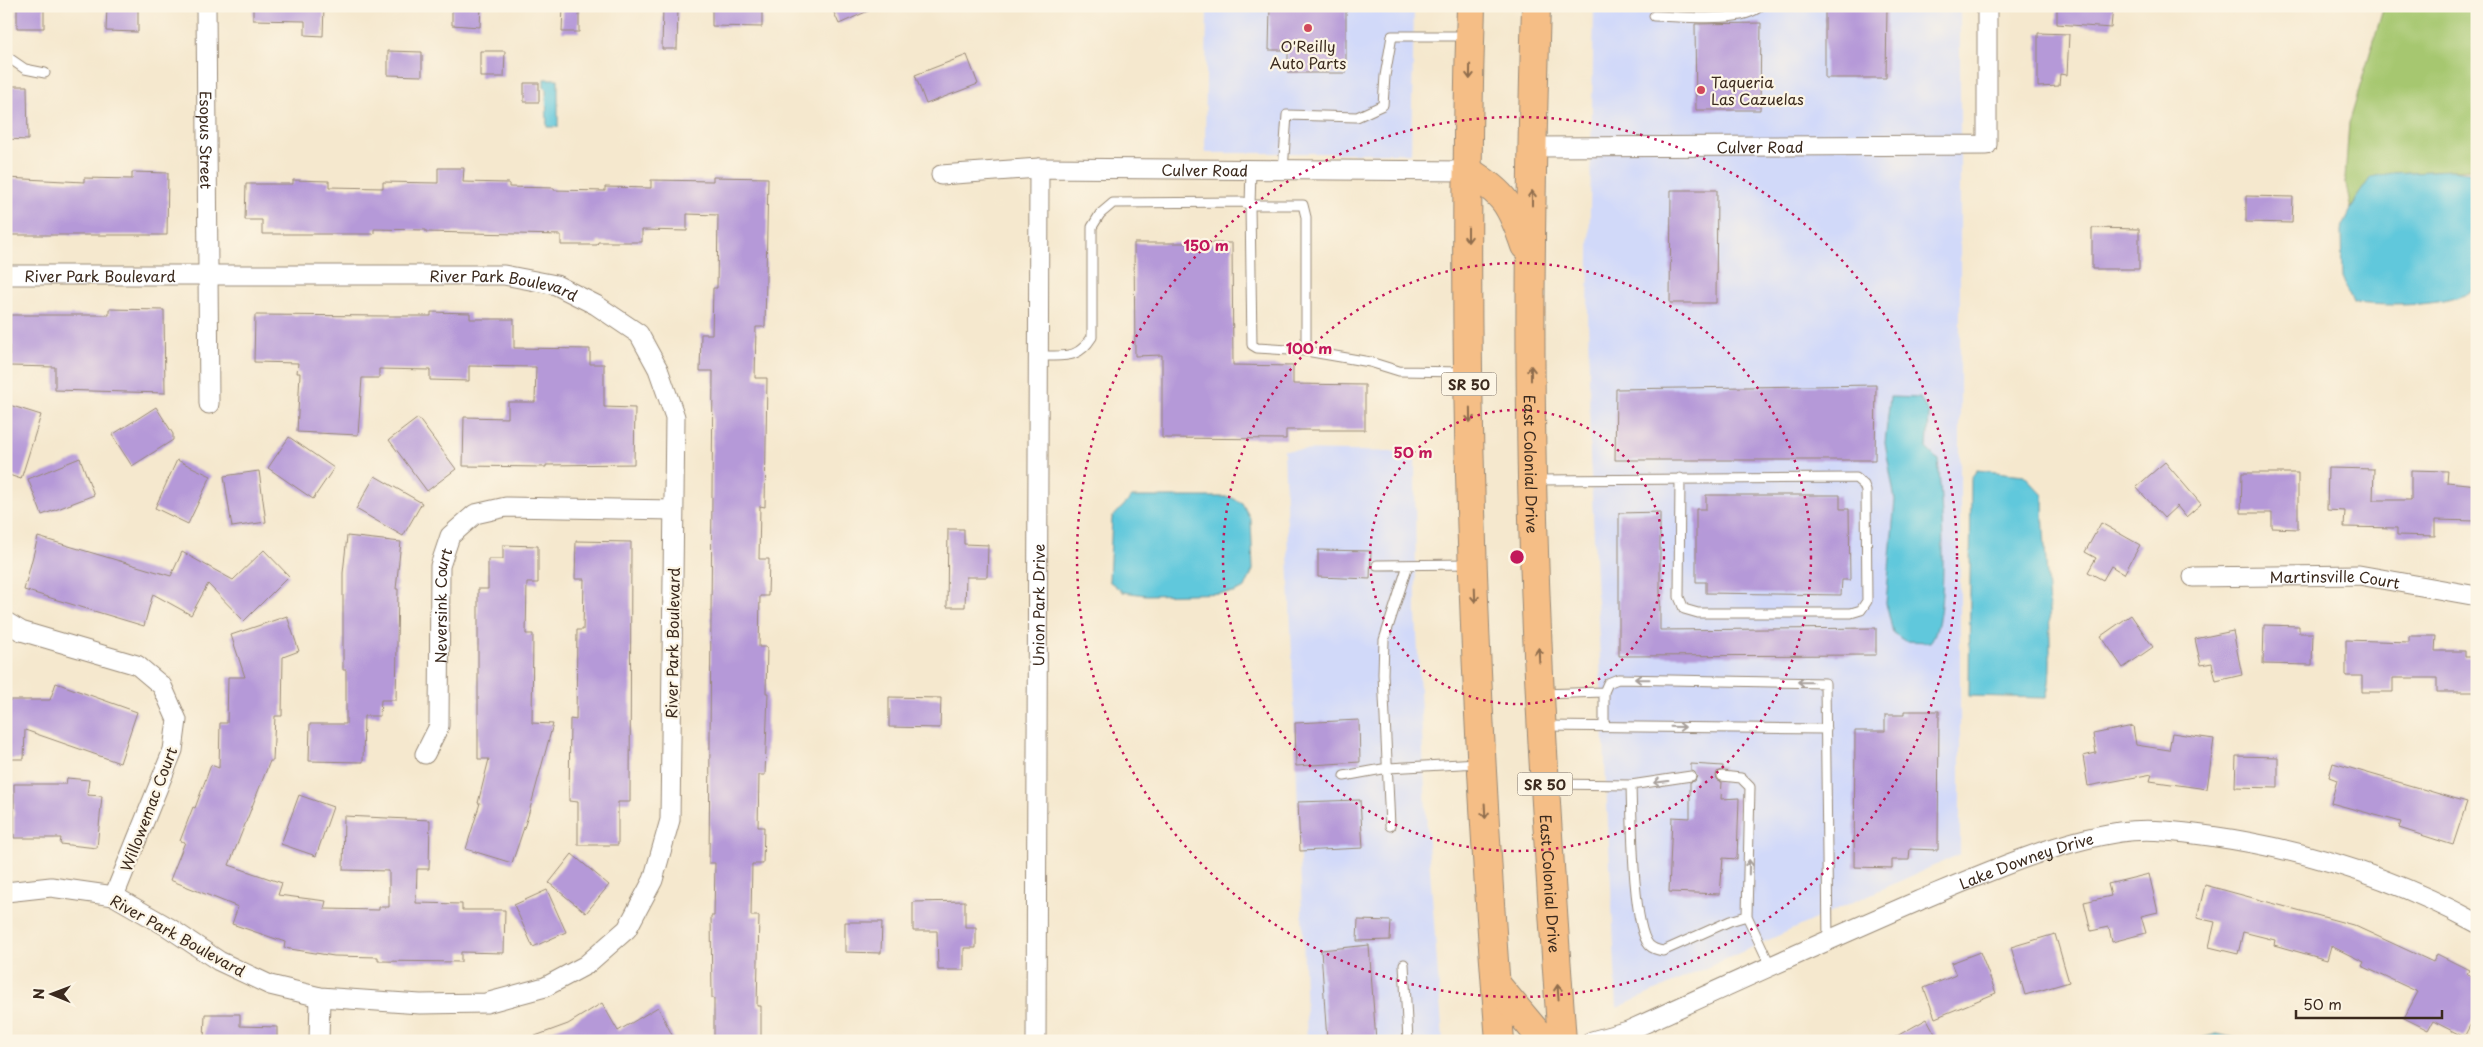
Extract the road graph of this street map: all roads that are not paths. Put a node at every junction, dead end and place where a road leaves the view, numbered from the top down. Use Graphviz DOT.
graph roads {
  1 [pos="206,6"];
  2 [pos="1471,6"];
  3 [pos="1536,6"];
  4 [pos="1760,6"];
  5 [pos="1987,6"];
  6 [pos="1654,16"];
  7 [pos="1470,36"];
  8 [pos="6,56"];
  9 [pos="46,73"];
  10 [pos="1532,147"];
  11 [pos="1038,168"];
  12 [pos="1251,170"];
  13 [pos="1283,170"];
  14 [pos="1468,170"];
  15 [pos="941,175"];
  16 [pos="1250,205"];
  17 [pos="1531,264"];
  18 [pos="208,274"];
  19 [pos="6,275"];
  20 [pos="1306,351"];
  21 [pos="1038,356"];
  22 [pos="1469,372"];
  23 [pos="209,404"];
  24 [pos="1680,478"];
  25 [pos="1533,480"];
  26 [pos="673,510"];
  27 [pos="1473,564"];
  28 [pos="1408,565"];
  29 [pos="1377,566"];
  30 [pos="2193,577"];
  31 [pos="2477,596"];
  32 [pos="6,622"];
  33 [pos="1604,692"];
  34 [pos="1541,694"];
  35 [pos="1542,726"];
  36 [pos="1604,726"];
  37 [pos="1826,729"];
  38 [pos="424,754"];
  39 [pos="1482,762"];
  40 [pos="1388,768"];
  41 [pos="1344,776"];
  42 [pos="1691,776"];
  43 [pos="1722,776"];
  44 [pos="1545,784"];
  45 [pos="1631,784"];
  46 [pos="1390,826"];
  47 [pos="6,892"];
  48 [pos="114,896"];
  49 [pos="1747,916"];
  50 [pos="2477,922"];
  51 [pos="1828,941"];
  52 [pos="1404,964"];
  53 [pos="1771,967"];
  54 [pos="1496,984"];
  55 [pos="320,997"];
  56 [pos="320,1041"];
  57 [pos="1036,1041"];
  58 [pos="1408,1041"];
  59 [pos="1500,1041"];
  60 [pos="1553,1041"];
  61 [pos="1562,1041"];
  62 [pos="1592,1041"];
  1 -- 18 [label="street, Esopus Street"];
  2 -- 7 [label="highway, SR 50"];
  3 -- 10 [label="highway, East Colonial Drive / SR 50"];
  4 -- 6 [label="lane"];
  5 -- 10 [label="street, Culver Road"];
  7 -- 13 [label="lane"];
  7 -- 14 [label="highway, SR 50, one-way"];
  8 -- 9 [label="lane"];
  17 -- 10 [label="highway, East Colonial Drive / SR 50, one-way"];
  11 -- 12 [label="street, Culver Road"];
  11 -- 15 [label="street, Culver Road"];
  11 -- 21 [label="street, Union Park Drive"];
  12 -- 13 [label="street, Culver Road"];
  12 -- 16 [label="lane"];
  13 -- 14 [label="street, Culver Road"];
  14 -- 17 [label="highway"];
  14 -- 22 [label="highway, SR 50, one-way"];
  16 -- 20 [label="lane"];
  16 -- 20 [label="lane"];
  16 -- 21 [label="lane"];
  25 -- 17 [label="highway, East Colonial Drive / SR 50, one-way"];
  18 -- 19 [label="street, River Park Boulevard"];
  18 -- 23 [label="street, Esopus Street"];
  18 -- 26 [label="street, River Park Boulevard"];
  20 -- 22 [label="lane"];
  21 -- 57 [label="street, Union Park Drive"];
  22 -- 27 [label="highway, SR 50, one-way"];
  24 -- 24 [label="lane"];
  24 -- 25 [label="lane"];
  34 -- 25 [label="highway, East Colonial Drive / SR 50, one-way"];
  26 -- 38 [label="street, Neversink Court"];
  26 -- 55 [label="street, River Park Boulevard"];
  27 -- 28 [label="lane"];
  27 -- 39 [label="highway, SR 50, one-way"];
  28 -- 29 [label="lane"];
  28 -- 40 [label="lane"];
  30 -- 31 [label="street, Martinsville Court"];
  32 -- 48 [label="street, Willowemac Court"];
  33 -- 34 [label="lane"];
  33 -- 36 [label="lane"];
  37 -- 33 [label="lane, one-way"];
  34 -- 35 [label="highway, East Colonial Drive / SR 50"];
  35 -- 36 [label="lane"];
  35 -- 44 [label="highway, East Colonial Drive / SR 50"];
  36 -- 37 [label="lane, one-way"];
  37 -- 51 [label="lane"];
  39 -- 40 [label="lane"];
  39 -- 54 [label="highway, SR 50, one-way"];
  40 -- 41 [label="lane"];
  40 -- 46 [label="lane"];
  42 -- 45 [label="lane, one-way"];
  49 -- 43 [label="lane, one-way"];
  44 -- 45 [label="lane"];
  61 -- 44 [label="highway, East Colonial Drive / SR 50, one-way"];
  45 -- 49 [label="lane"];
  47 -- 48 [label="street, River Park Boulevard"];
  48 -- 55 [label="street, River Park Boulevard"];
  49 -- 53 [label="lane"];
  50 -- 51 [label="street, Lake Downey Drive"];
  51 -- 53 [label="street, Lake Downey Drive"];
  52 -- 58 [label="lane"];
  53 -- 62 [label="street, Lake Downey Drive"];
  54 -- 59 [label="highway, SR 50"];
  54 -- 60 [label="highway"];
  55 -- 56 [label="street"];
}
